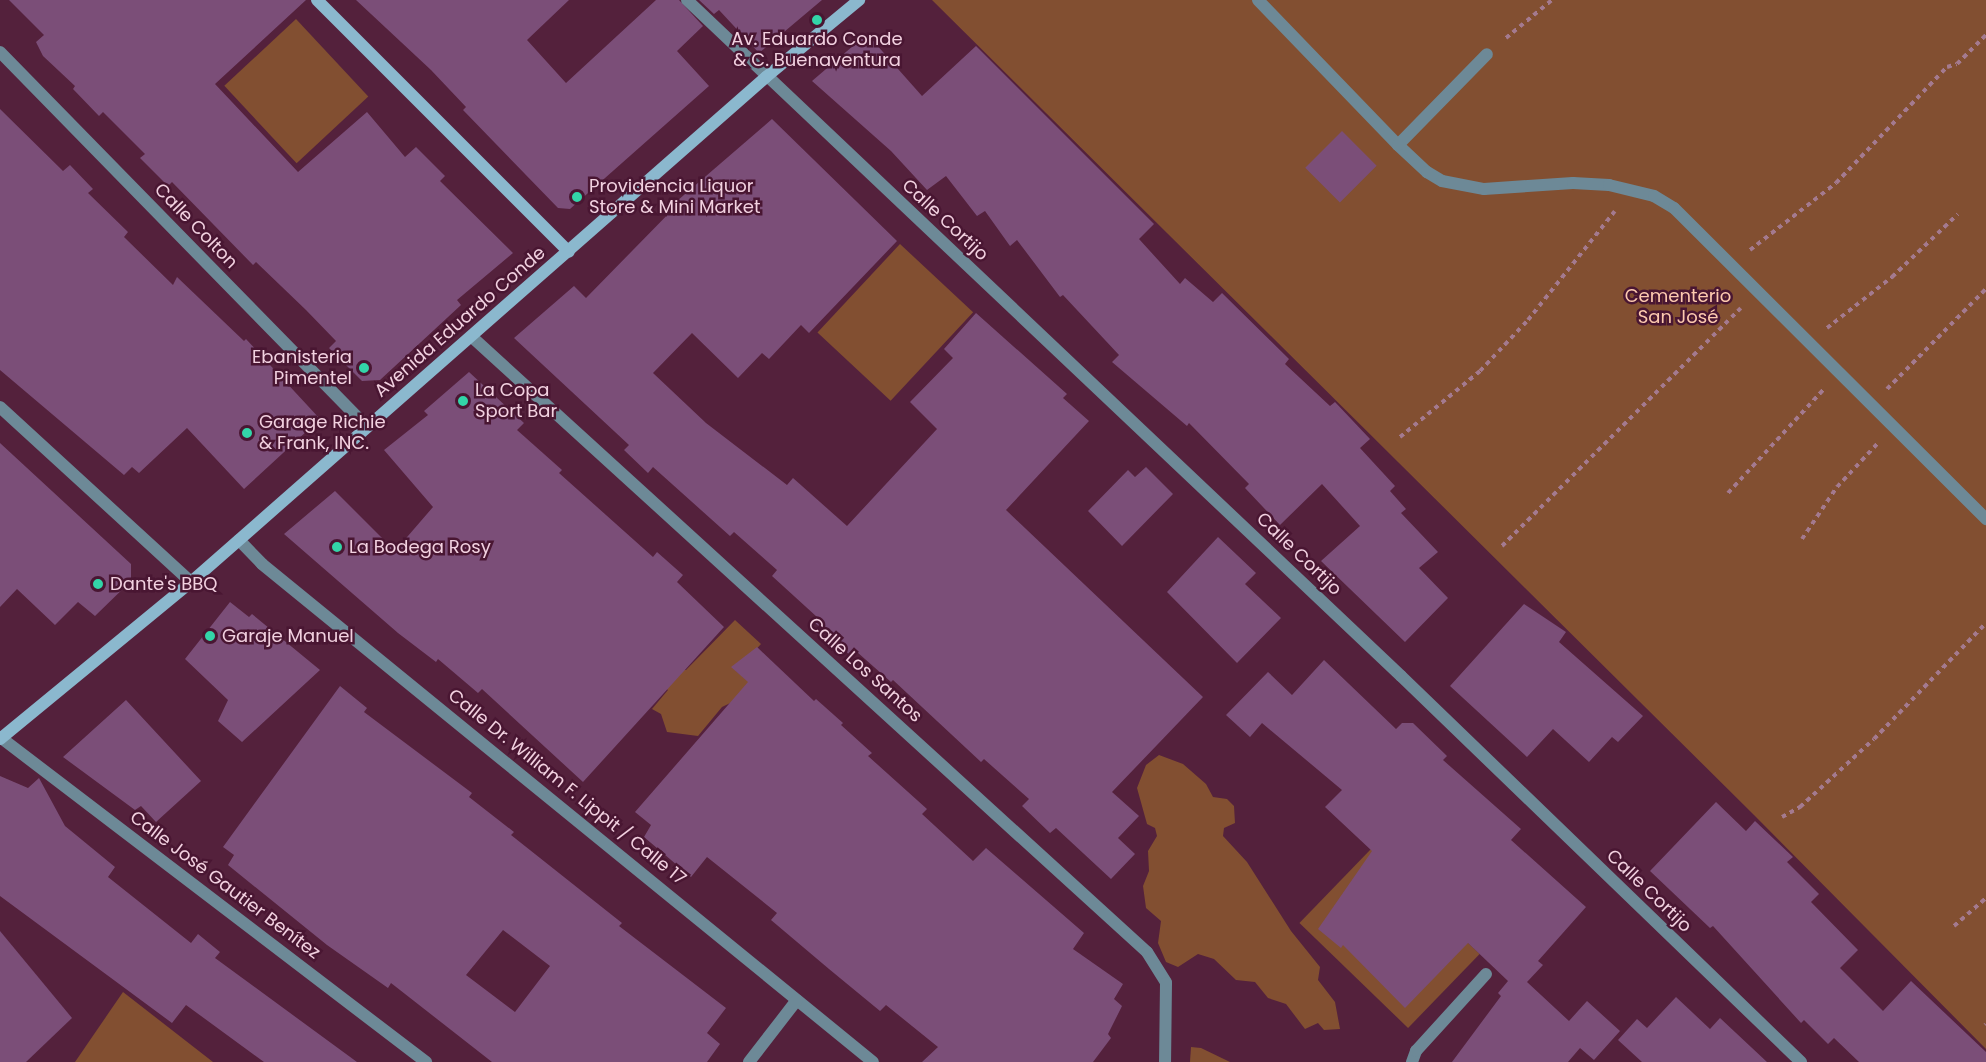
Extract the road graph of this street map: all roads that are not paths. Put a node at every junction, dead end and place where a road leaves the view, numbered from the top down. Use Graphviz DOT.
graph roads {
  1 [pos="317,0"];
  2 [pos="687,0"];
  3 [pos="859,0"];
  4 [pos="1258,0"];
  5 [pos="0,52"];
  6 [pos="1487,54"];
  7 [pos="766,77"];
  8 [pos="1398,145"];
  9 [pos="569,252"];
  10 [pos="472,337"];
  11 [pos="0,407"];
  12 [pos="366,426"];
  13 [pos="1986,519"];
  14 [pos="239,540"];
  15 [pos="191,582"];
  16 [pos="0,738"];
  17 [pos="1486,974"];
  18 [pos="797,1000"];
  19 [pos="426,1062"];
  20 [pos="749,1062"];
  21 [pos="873,1062"];
  22 [pos="1165,1062"];
  23 [pos="1412,1062"];
  24 [pos="1801,1062"];
  1 -- 9 [label="street"];
  2 -- 7 [label="street, Calle Cortijo"];
  3 -- 7 [label="street, Avenida Eduardo Conde"];
  4 -- 8 [label="street"];
  5 -- 12 [label="street, Calle Colton"];
  6 -- 8 [label="street"];
  7 -- 9 [label="street, Avenida Eduardo Conde"];
  7 -- 24 [label="street, Calle Cortijo"];
  8 -- 13 [label="street"];
  9 -- 10 [label="street, Avenida Eduardo Conde"];
  10 -- 12 [label="street, Avenida Eduardo Conde"];
  10 -- 22 [label="street, Calle Los Santos"];
  11 -- 15 [label="street"];
  12 -- 14 [label="street, Avenida Eduardo Conde"];
  14 -- 15 [label="street, Avenida Eduardo Conde"];
  14 -- 18 [label="street, Calle Dr. William F. Lippit / Calle 17"];
  15 -- 16 [label="street, Avenida Eduardo Conde"];
  16 -- 19 [label="street, Calle José Gautier Benítez"];
  17 -- 23 [label="street"];
  18 -- 20 [label="street"];
  18 -- 21 [label="street, Calle Dr. William F. Lippit / Calle 17"];
}
